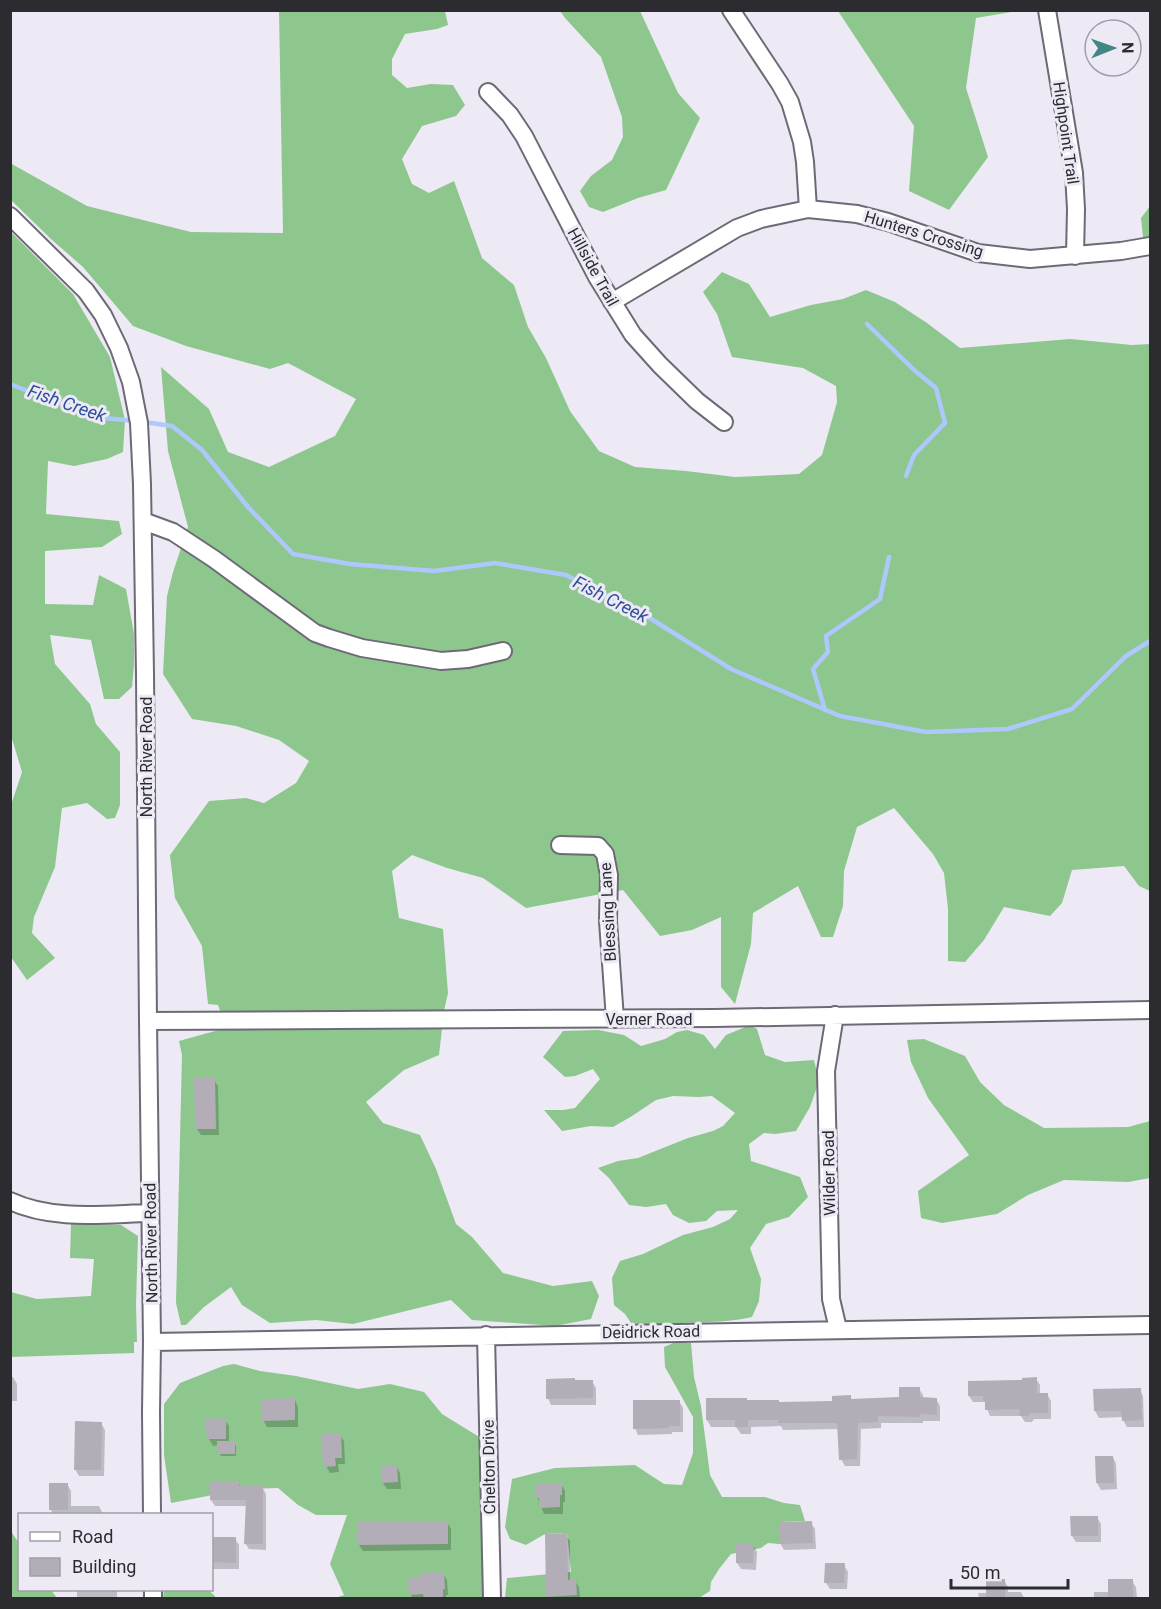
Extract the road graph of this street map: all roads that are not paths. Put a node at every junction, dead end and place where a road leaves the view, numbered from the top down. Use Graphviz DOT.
graph roads {
  1 [pos="731,10"];
  2 [pos="1047,10"];
  3 [pos="488,92"];
  4 [pos="808,209"];
  5 [pos="10,216"];
  6 [pos="1150,246"];
  7 [pos="1075,256"];
  8 [pos="612,302"];
  9 [pos="724,422"];
  10 [pos="143,521"];
  11 [pos="503,651"];
  12 [pos="560,845"];
  13 [pos="1150,1010"];
  14 [pos="835,1015"];
  15 [pos="615,1019"];
  16 [pos="148,1022"];
  17 [pos="10,1201"];
  18 [pos="150,1213"];
  19 [pos="1150,1325"];
  20 [pos="838,1329"];
  21 [pos="486,1335"];
  22 [pos="152,1342"];
  23 [pos="152,1513"];
  24 [pos="492,1599"];
  1 -- 4 [label="street"];
  2 -- 7 [label="street, Highpoint Trail"];
  3 -- 8 [label="street, Hillside Trail"];
  4 -- 7 [label="street, Hunters Crossing"];
  4 -- 8 [label="street, Hunters Crossing"];
  5 -- 10 [label="street, North River Road"];
  6 -- 7 [label="street, Hunters Crossing"];
  8 -- 9 [label="street, Hillside Trail"];
  10 -- 11 [label="street"];
  10 -- 16 [label="street, North River Road"];
  12 -- 15 [label="street, Blessing Lane"];
  13 -- 14 [label="street, Verner Road"];
  14 -- 15 [label="street, Verner Road"];
  14 -- 20 [label="street, Wilder Road"];
  15 -- 16 [label="street, Verner Road"];
  16 -- 18 [label="street, North River Road"];
  17 -- 18 [label="street"];
  18 -- 22 [label="street, North River Road"];
  19 -- 20 [label="street, Deidrick Road"];
  20 -- 21 [label="street, Deidrick Road"];
  21 -- 22 [label="street, Deidrick Road"];
  21 -- 24 [label="street, Chelton Drive"];
  22 -- 23 [label="street, North River Road"];
}
